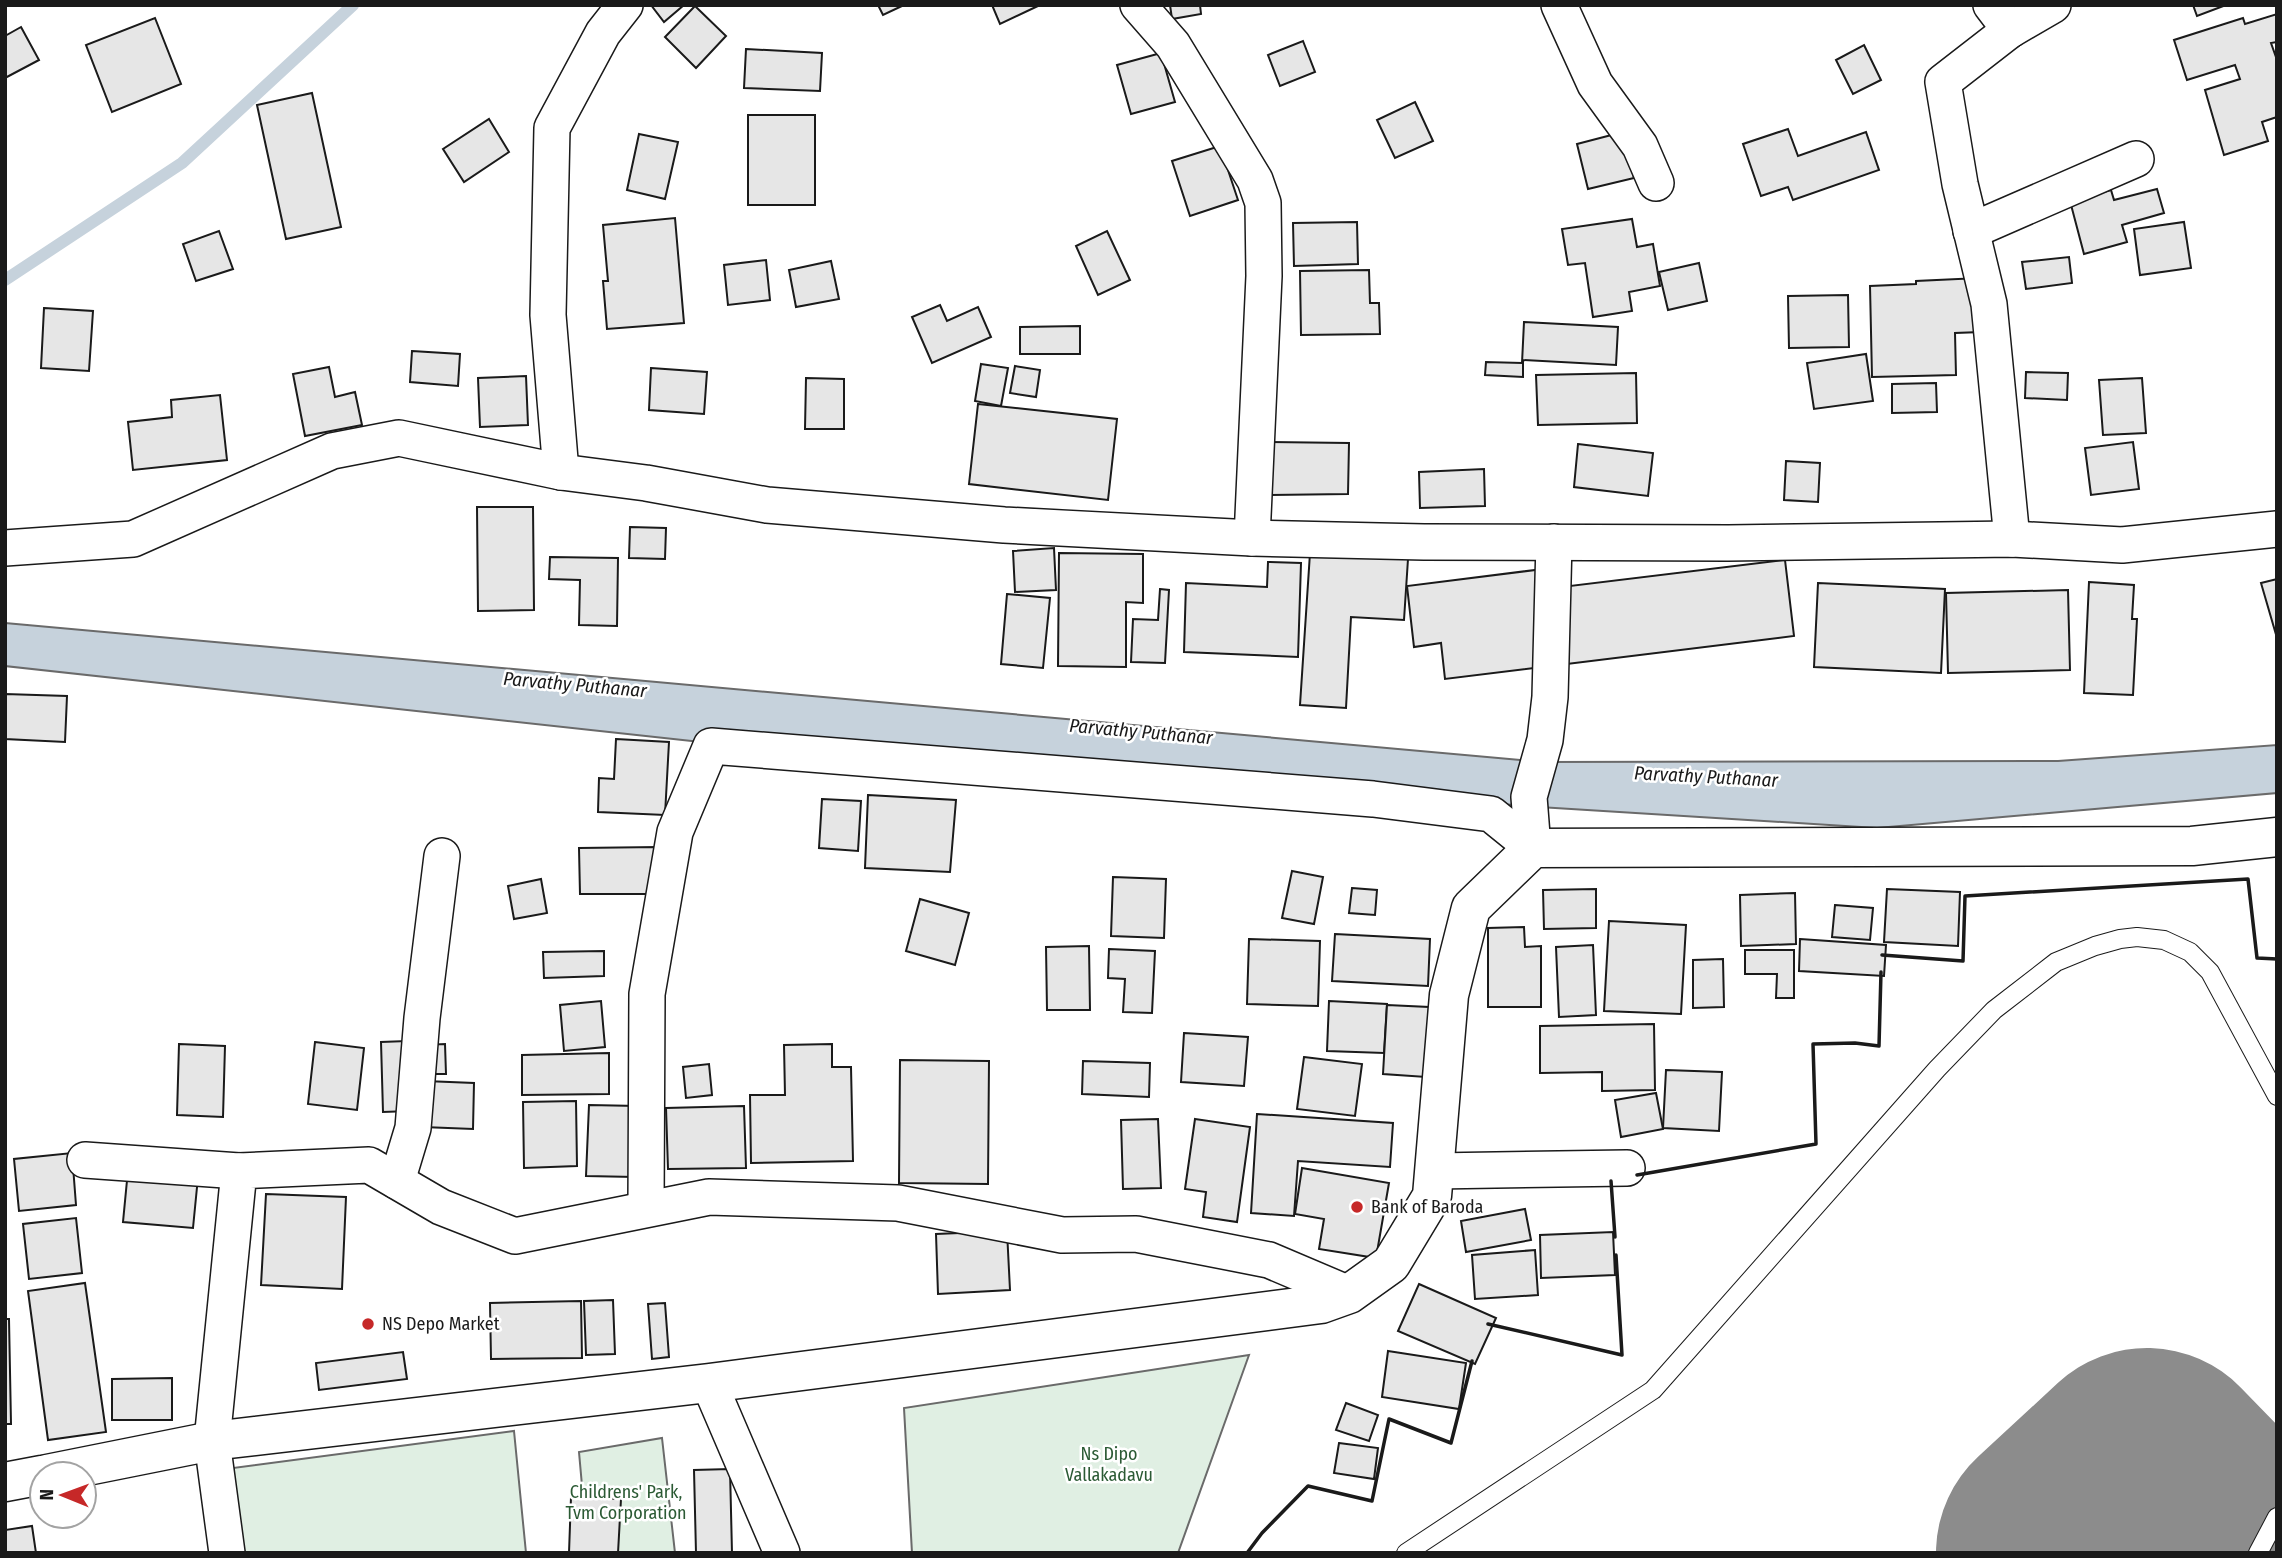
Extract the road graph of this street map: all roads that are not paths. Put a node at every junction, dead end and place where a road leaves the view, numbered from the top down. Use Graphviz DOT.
graph roads {
  1 [pos="625,5"];
  2 [pos="1138,5"];
  3 [pos="1559,5"];
  4 [pos="2053,5"];
  5 [pos="2001,18"];
  6 [pos="2136,159"];
  7 [pos="1656,183"];
  8 [pos="1971,231"];
  9 [pos="561,472"];
  10 [pos="2277,528"];
  11 [pos="1252,537"];
  12 [pos="2012,538"];
  13 [pos="1554,542"];
  14 [pos="5,548"];
  15 [pos="2277,837"];
  16 [pos="1533,848"];
  17 [pos="442,856"];
  18 [pos="2277,1096"];
  19 [pos="85,1160"];
  20 [pos="1627,1168"];
  21 [pos="239,1171"];
  22 [pos="1435,1171"];
  23 [pos="397,1181"];
  24 [pos="646,1208"];
  25 [pos="1349,1294"];
  26 [pos="709,1383"];
  27 [pos="212,1441"];
  28 [pos="98,1464"];
  29 [pos="28,1478"];
  30 [pos="5,1482"];
  31 [pos="2277,1517"];
  32 [pos="227,1553"];
  33 [pos="782,1553"];
  34 [pos="1406,1553"];
  35 [pos="2258,1553"];
  1 -- 9 [label="street"];
  2 -- 11 [label="street"];
  3 -- 7 [label="street"];
  4 -- 5 [label="street"];
  5 -- 8 [label="street"];
  6 -- 8 [label="street"];
  8 -- 12 [label="street"];
  9 -- 11 [label="street"];
  9 -- 14 [label="street"];
  10 -- 12 [label="street"];
  11 -- 13 [label="street"];
  12 -- 13 [label="street"];
  13 -- 16 [label="street"];
  15 -- 16 [label="street"];
  16 -- 22 [label="street"];
  16 -- 24 [label="street"];
  17 -- 23 [label="street"];
  18 -- 34 [label="lane"];
  19 -- 21 [label="street"];
  20 -- 22 [label="street"];
  21 -- 23 [label="street"];
  21 -- 27 [label="street"];
  22 -- 25 [label="street"];
  23 -- 24 [label="street"];
  24 -- 25 [label="street"];
  25 -- 26 [label="street"];
  26 -- 27 [label="street"];
  26 -- 33 [label="street"];
  27 -- 28 [label="street"];
  27 -- 32 [label="street"];
  29 -- 30 [label="street"];
  31 -- 35 [label="lane"];
}
